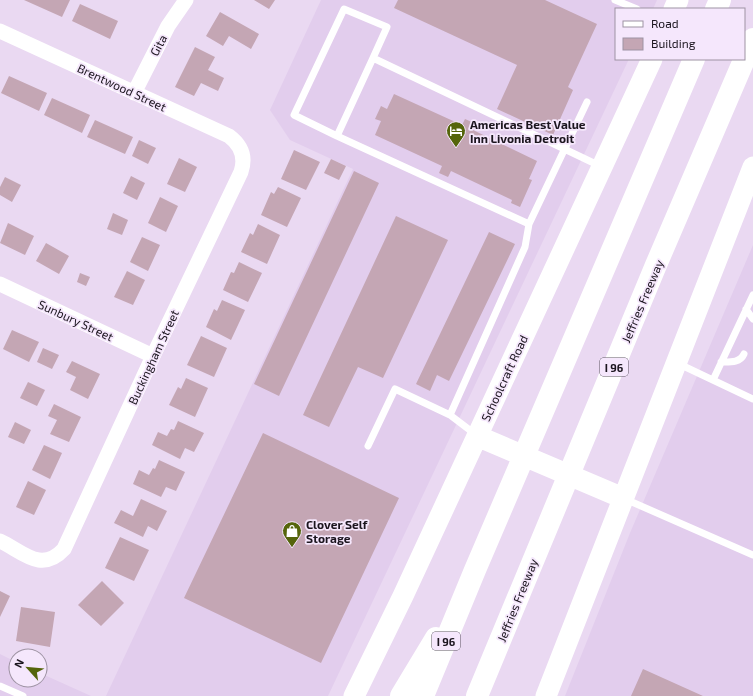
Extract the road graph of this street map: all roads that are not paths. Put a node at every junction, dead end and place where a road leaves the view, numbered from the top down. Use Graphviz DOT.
graph roads {
  1 [pos="186,0"];
  2 [pos="616,0"];
  3 [pos="635,8"];
  4 [pos="0,31"];
  5 [pos="753,39"];
  6 [pos="373,58"];
  7 [pos="745,58"];
  8 [pos="652,60"];
  9 [pos="694,60"];
  10 [pos="744,60"];
  11 [pos="134,93"];
  12 [pos="587,102"];
  13 [pos="337,136"];
  14 [pos="565,148"];
  15 [pos="241,149"];
  16 [pos="602,167"];
  17 [pos="753,167"];
  18 [pos="529,224"];
  19 [pos="0,284"];
  20 [pos="753,295"];
  21 [pos="746,309"];
  22 [pos="753,319"];
  23 [pos="744,354"];
  24 [pos="153,356"];
  25 [pos="676,362"];
  26 [pos="721,362"];
  27 [pos="713,380"];
  28 [pos="753,399"];
  29 [pos="450,415"];
  30 [pos="483,438"];
  31 [pos="368,446"];
  32 [pos="617,496"];
  33 [pos="557,503"];
  34 [pos="0,541"];
  35 [pos="753,555"];
  36 [pos="468,586"];
  37 [pos="0,686"];
  38 [pos="23,696"];
  39 [pos="354,696"];
  40 [pos="401,696"];
  41 [pos="423,696"];
  42 [pos="477,696"];
  43 [pos="488,696"];
  44 [pos="546,696"];
  1 -- 11 [label="street, Gita"];
  2 -- 3 [label="lane"];
  4 -- 11 [label="street, Brentwood Street"];
  5 -- 7 [label="highway, Jeffries Freeway / I 96"];
  6 -- 13 [label="lane"];
  6 -- 13 [label="lane"];
  6 -- 14 [label="lane"];
  8 -- 16 [label="main road, Schoolcraft Road"];
  9 -- 36 [label="highway, I 96"];
  10 -- 33 [label="highway, Jeffries Freeway / I 96"];
  11 -- 15 [label="street, Brentwood Street"];
  12 -- 14 [label="lane"];
  13 -- 18 [label="lane"];
  14 -- 16 [label="lane"];
  14 -- 18 [label="lane"];
  15 -- 24 [label="street, Buckingham Street"];
  16 -- 30 [label="main road, Schoolcraft Road"];
  17 -- 25 [label="main road"];
  18 -- 29 [label="lane"];
  19 -- 24 [label="street, Sunbury Street"];
  20 -- 21 [label="lane"];
  21 -- 22 [label="lane"];
  21 -- 26 [label="lane"];
  23 -- 26 [label="lane"];
  24 -- 34 [label="street, Buckingham Street"];
  25 -- 27 [label="lane"];
  25 -- 32 [label="main road"];
  26 -- 27 [label="lane"];
  27 -- 28 [label="lane"];
  29 -- 30 [label="lane"];
  29 -- 31 [label="lane"];
  30 -- 32 [label="main road"];
  30 -- 39 [label="main road, Schoolcraft Road"];
  32 -- 35 [label="lane"];
  32 -- 44 [label="main road"];
  33 -- 42 [label="highway, Jeffries Freeway / I 96"];
  33 -- 43 [label="highway"];
  36 -- 40 [label="highway"];
  36 -- 41 [label="highway, I 96"];
  37 -- 38 [label="lane"];
}
